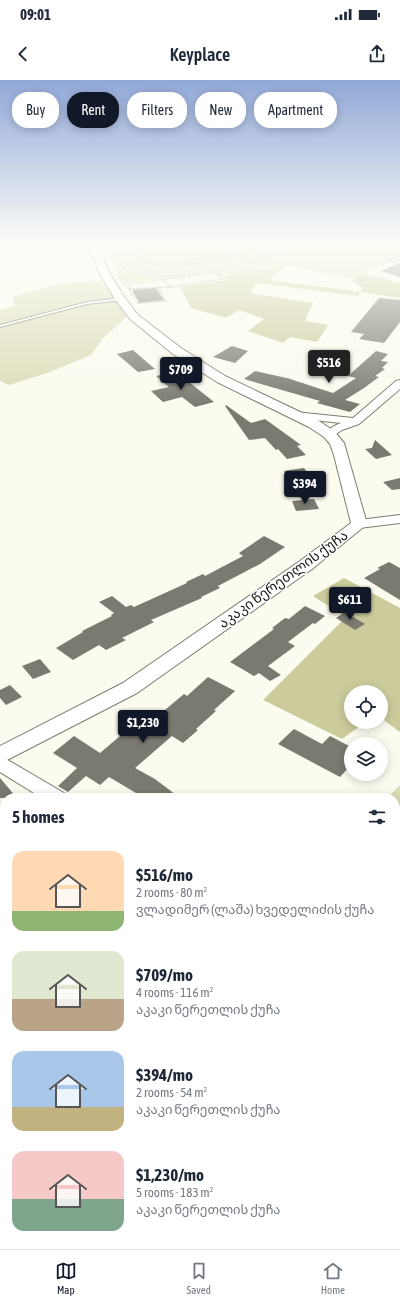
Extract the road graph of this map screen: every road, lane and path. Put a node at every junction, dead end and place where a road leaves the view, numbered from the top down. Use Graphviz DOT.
graph roads {
  1 [pos="120,299"];
  2 [pos="148,299"];
  3 [pos="164,299"];
  4 [pos="150,302"];
  5 [pos="137,303"];
  6 [pos="0,326"];
  7 [pos="400,383"];
  8 [pos="295,415"];
  9 [pos="355,422"];
  10 [pos="329,434"];
  11 [pos="400,519"];
  12 [pos="359,524"];
  13 [pos="0,755"];
  14 [pos="0,764"];
  15 [pos="49,793"];
  1 -- 6 [label="lane"];
  1 -- 8 [label="street, აკაკი წერეთლის ქუჩა"];
  2 -- 4 [label="path"];
  3 -- 4 [label="path"];
  4 -- 5 [label="path"];
  7 -- 9 [label="street"];
  8 -- 9 [label="street"];
  8 -- 10 [label="street, აკაკი წერეთლის ქუჩა"];
  9 -- 10 [label="street"];
  10 -- 12 [label="street, აკაკი წერეთლის ქუჩა"];
  11 -- 12 [label="street"];
  12 -- 13 [label="street, აკაკი წერეთლის ქუჩა"];
  14 -- 15 [label="street"];
}
